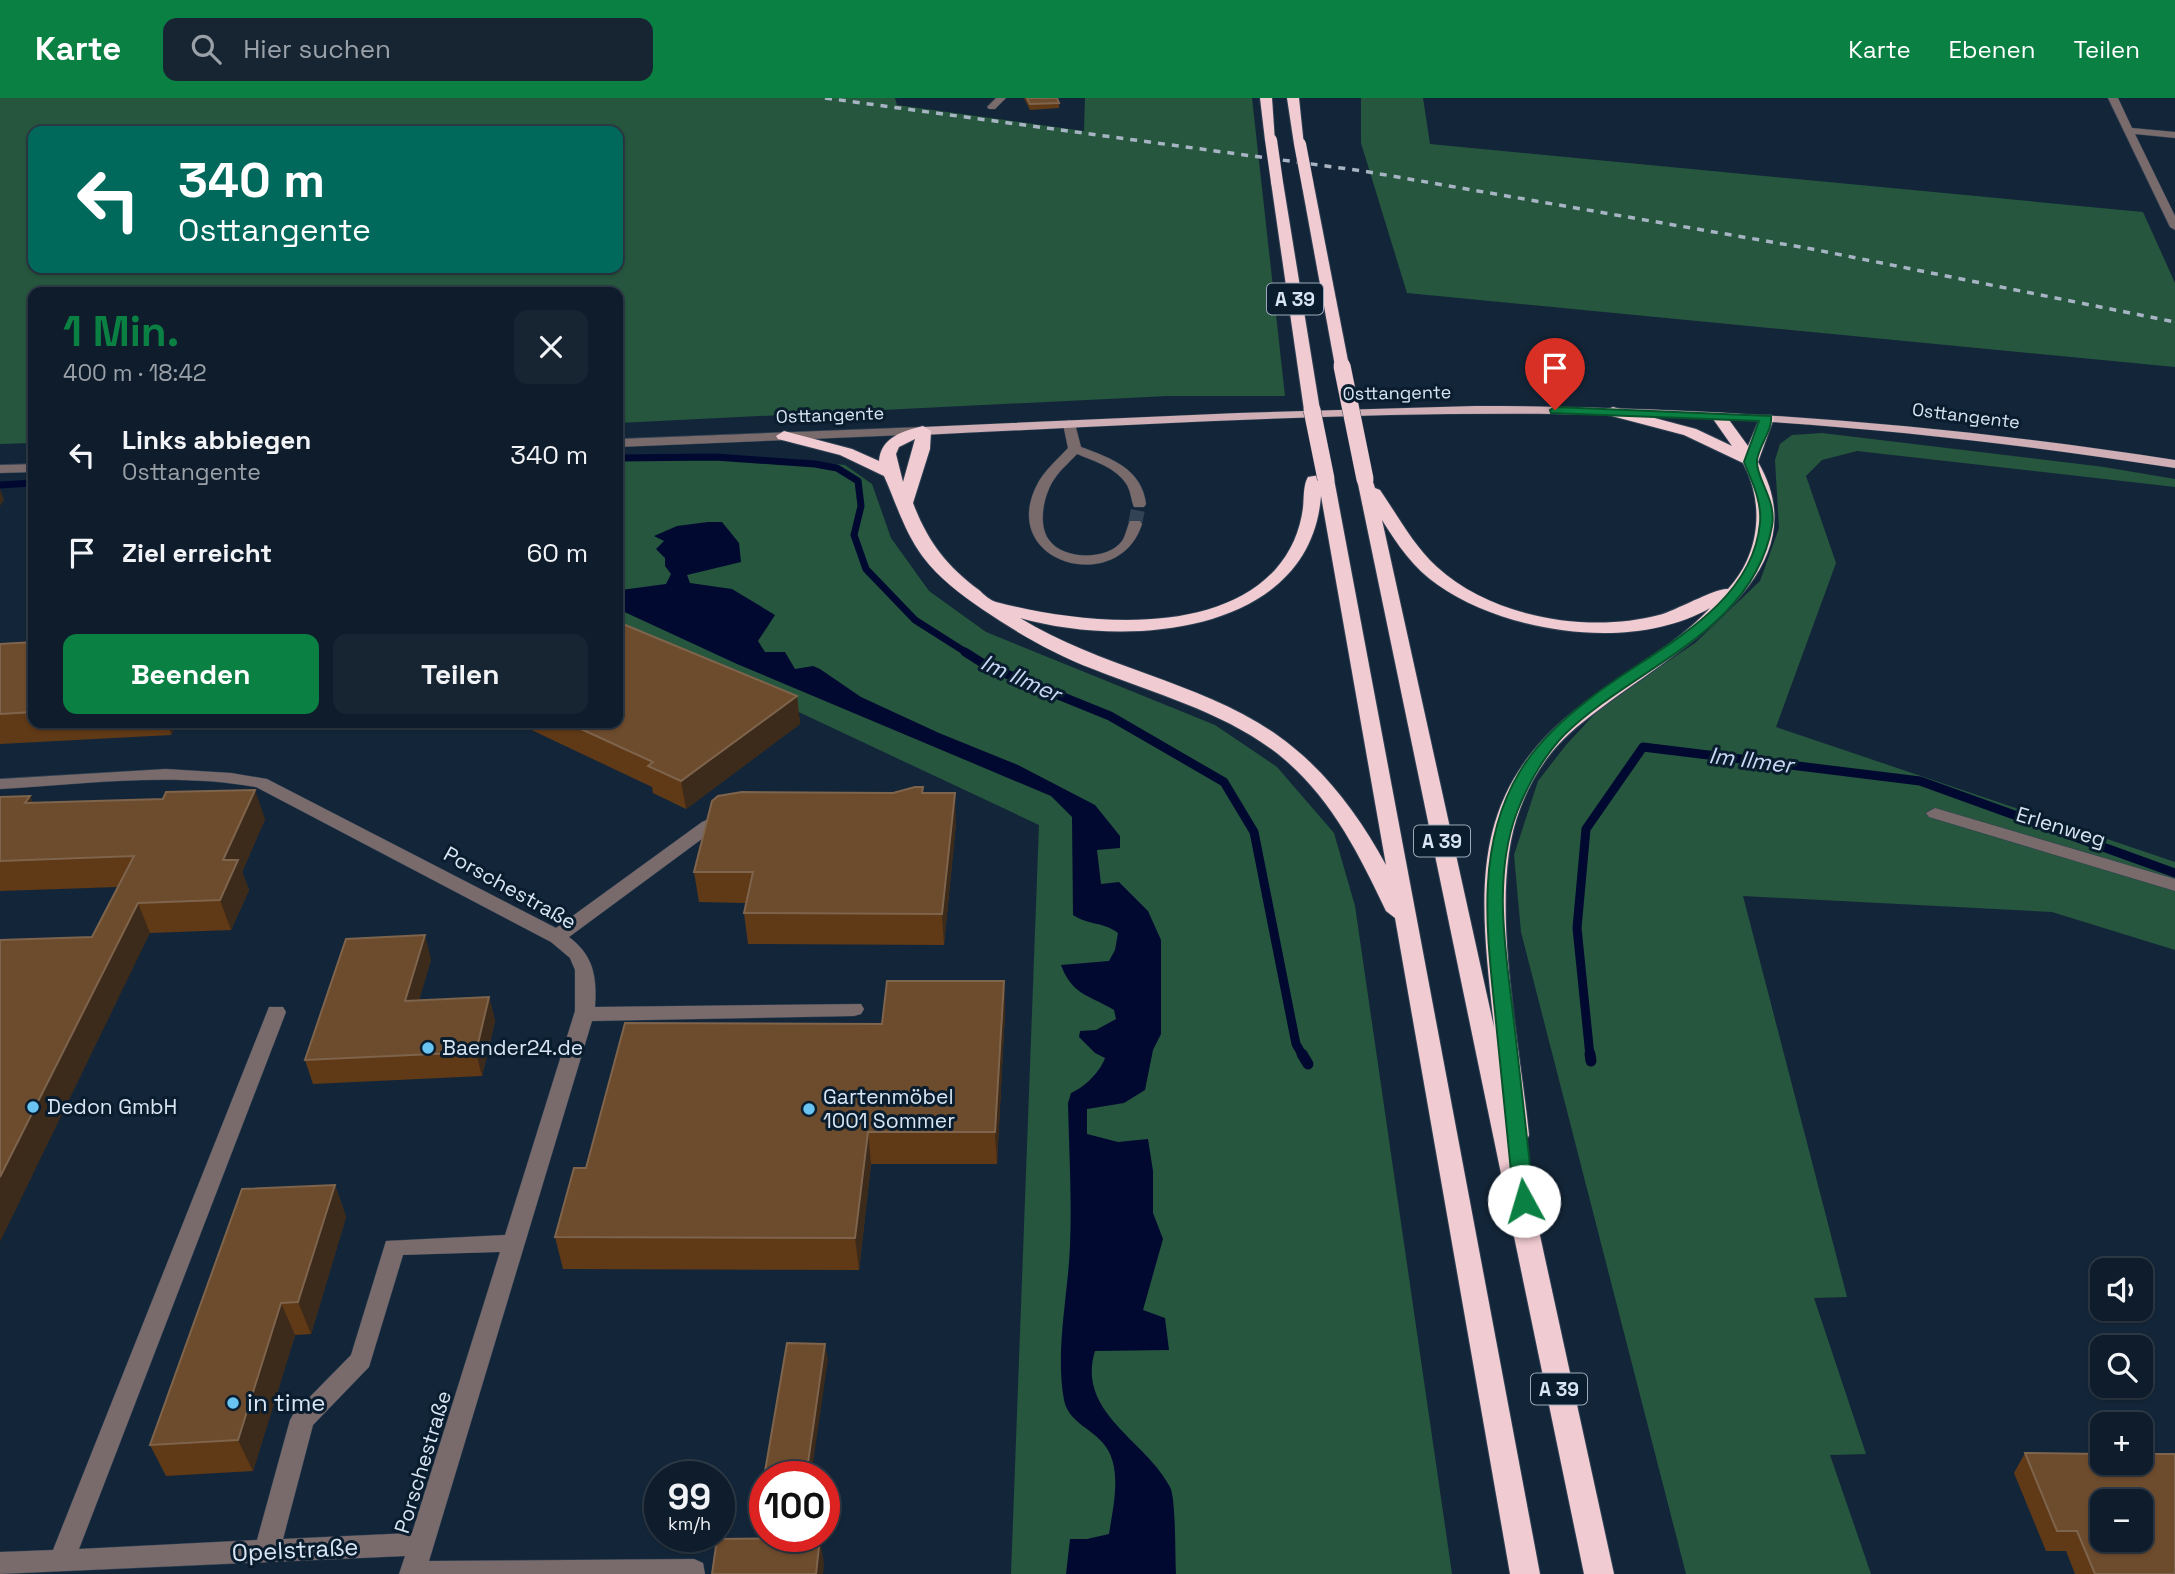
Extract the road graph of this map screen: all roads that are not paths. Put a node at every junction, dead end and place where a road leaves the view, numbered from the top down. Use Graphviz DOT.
graph roads {
  1 [pos="1001,98"];
  2 [pos="1266,98"];
  3 [pos="1293,98"];
  4 [pos="2113,98"];
  5 [pos="992,107"];
  6 [pos="2129,131"];
  7 [pos="2175,135"];
  8 [pos="2175,227"];
  9 [pos="1612,412"];
  10 [pos="1719,416"];
  11 [pos="1766,418"];
  12 [pos="1069,424"];
  13 [pos="923,431"];
  14 [pos="785,436"];
  15 [pos="623,443"];
  16 [pos="1075,449"];
  17 [pos="1751,462"];
  18 [pos="2175,464"];
  19 [pos="28,468"];
  20 [pos="0,469"];
  21 [pos="890,472"];
  22 [pos="1365,478"];
  23 [pos="1320,480"];
  24 [pos="905,502"];
  25 [pos="1139,504"];
  26 [pos="1135,524"];
  27 [pos="1747,575"];
  28 [pos="980,599"];
  29 [pos="0,785"];
  30 [pos="1935,813"];
  31 [pos="740,815"];
  32 [pos="2175,885"];
  33 [pos="556,937"];
  34 [pos="1409,938"];
  35 [pos="854,1009"];
  36 [pos="276,1012"];
  37 [pos="584,1014"];
  38 [pos="1520,1205"];
  39 [pos="513,1243"];
  40 [pos="422,1544"];
  41 [pos="267,1552"];
  42 [pos="61,1561"];
  43 [pos="0,1564"];
  44 [pos="694,1571"];
  45 [pos="413,1573"];
  46 [pos="1525,1574"];
  47 [pos="1599,1574"];
  1 -- 5 [label="street"];
  2 -- 23 [label="highway, A 39, bridge"];
  3 -- 22 [label="highway, A 39, bridge"];
  4 -- 6 [label="street"];
  6 -- 7 [label="street"];
  6 -- 8 [label="street"];
  9 -- 10 [label="main road, Osttangente"];
  9 -- 12 [label="main road, Osttangente"];
  9 -- 17 [label="highway"];
  10 -- 11 [label="main road, Osttangente"];
  10 -- 17 [label="highway"];
  11 -- 17 [label="highway"];
  11 -- 18 [label="main road, Osttangente"];
  12 -- 13 [label="main road, Osttangente"];
  12 -- 16 [label="street"];
  13 -- 14 [label="street, Osttangente"];
  13 -- 21 [label="highway"];
  13 -- 24 [label="highway"];
  14 -- 15 [label="street, Osttangente"];
  14 -- 21 [label="highway"];
  16 -- 25 [label="street"];
  16 -- 26 [label="street"];
  17 -- 27 [label="highway"];
  19 -- 20 [label="street"];
  21 -- 24 [label="highway"];
  22 -- 27 [label="highway"];
  22 -- 38 [label="highway, A 39"];
  23 -- 28 [label="highway"];
  23 -- 34 [label="highway, A 39"];
  24 -- 28 [label="highway"];
  27 -- 38 [label="highway"];
  28 -- 34 [label="highway"];
  29 -- 33 [label="street, Porschestraße"];
  30 -- 32 [label="street, Erlenweg"];
  31 -- 33 [label="street"];
  33 -- 37 [label="street, Porschestraße"];
  34 -- 46 [label="highway, A 39"];
  35 -- 37 [label="street"];
  36 -- 42 [label="street"];
  37 -- 39 [label="street, Porschestraße"];
  38 -- 47 [label="highway, A 39"];
  39 -- 40 [label="street, Porschestraße"];
  39 -- 41 [label="street"];
  40 -- 41 [label="street, Opelstraße"];
  40 -- 45 [label="street, Porschestraße"];
  41 -- 42 [label="street, Opelstraße"];
  42 -- 43 [label="street, Opelstraße"];
  44 -- 45 [label="street"];
}
